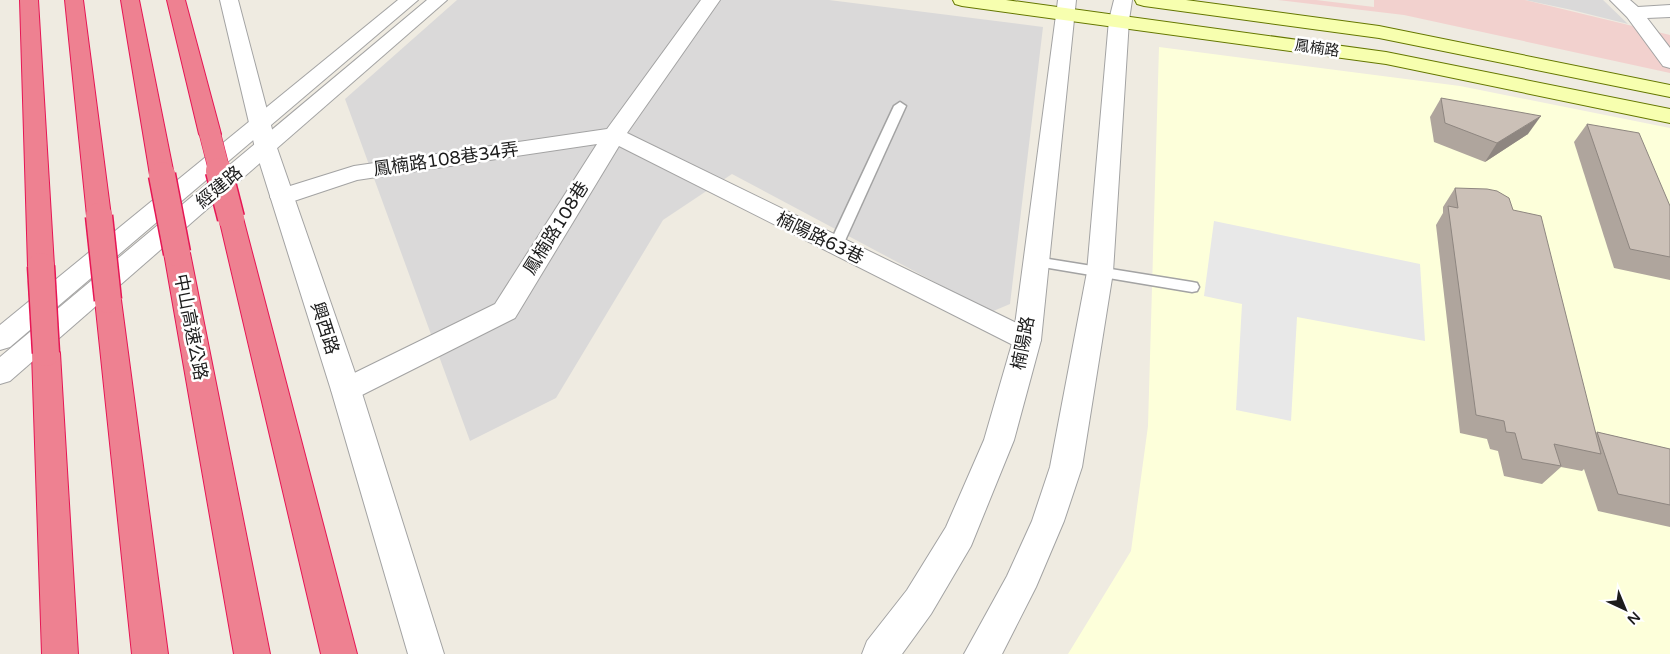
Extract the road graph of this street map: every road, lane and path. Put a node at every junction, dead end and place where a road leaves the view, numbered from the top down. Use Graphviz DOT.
graph roads {
  1 [pos="29,0"];
  2 [pos="74,0"];
  3 [pos="130,0"];
  4 [pos="176,0"];
  5 [pos="228,0"];
  6 [pos="409,0"];
  7 [pos="438,0"];
  8 [pos="710,0"];
  9 [pos="962,0"];
  10 [pos="1144,0"];
  11 [pos="1619,0"];
  12 [pos="1066,6"];
  13 [pos="1121,10"];
  14 [pos="1670,11"];
  15 [pos="1634,13"];
  16 [pos="1669,58"];
  17 [pos="1670,91"];
  18 [pos="900,106"];
  19 [pos="1670,116"];
  20 [pos="614,135"];
  21 [pos="263,136"];
  22 [pos="282,197"];
  23 [pos="836,245"];
  24 [pos="1036,262"];
  25 [pos="1100,272"];
  26 [pos="1192,287"];
  27 [pos="0,340"];
  28 [pos="1027,340"];
  29 [pos="0,373"];
  30 [pos="346,390"];
  31 [pos="60,654"];
  32 [pos="150,654"];
  33 [pos="252,654"];
  34 [pos="339,654"];
  35 [pos="426,654"];
  36 [pos="880,654"];
  37 [pos="982,654"];
  1 -- 31 [label="highway, bridge"];
  2 -- 32 [label="highway, bridge"];
  3 -- 33 [label="highway, 中山高速公路, bridge"];
  4 -- 34 [label="highway, bridge"];
  5 -- 21 [label="street, 興西路"];
  6 -- 21 [label="street, 經建路"];
  7 -- 21 [label="street, 經建路"];
  8 -- 20 [label="street, 鳳楠路108巷"];
  9 -- 12 [label="main road, 鳳楠路"];
  10 -- 17 [label="main road, 鳳楠路"];
  11 -- 15 [label="street"];
  12 -- 13 [label="main road, 鳳楠路"];
  12 -- 24 [label="street, 楠陽路"];
  13 -- 19 [label="main road, 鳳楠路"];
  13 -- 25 [label="street"];
  14 -- 15 [label="street"];
  15 -- 16 [label="street"];
  18 -- 23 [label="lane"];
  20 -- 22 [label="street, 鳳楠路108巷34弄"];
  20 -- 23 [label="street, 楠陽路63巷"];
  20 -- 30 [label="street, 鳳楠路108巷"];
  21 -- 22 [label="street, 興西路"];
  21 -- 27 [label="street, 經建路"];
  21 -- 29 [label="street, 經建路"];
  22 -- 30 [label="street, 興西路"];
  23 -- 28 [label="street, 楠陽路63巷"];
  24 -- 25 [label="lane"];
  24 -- 28 [label="street, 楠陽路"];
  25 -- 26 [label="lane"];
  25 -- 37 [label="street"];
  28 -- 36 [label="street, 楠陽路"];
  30 -- 35 [label="street, 興西路"];
}
